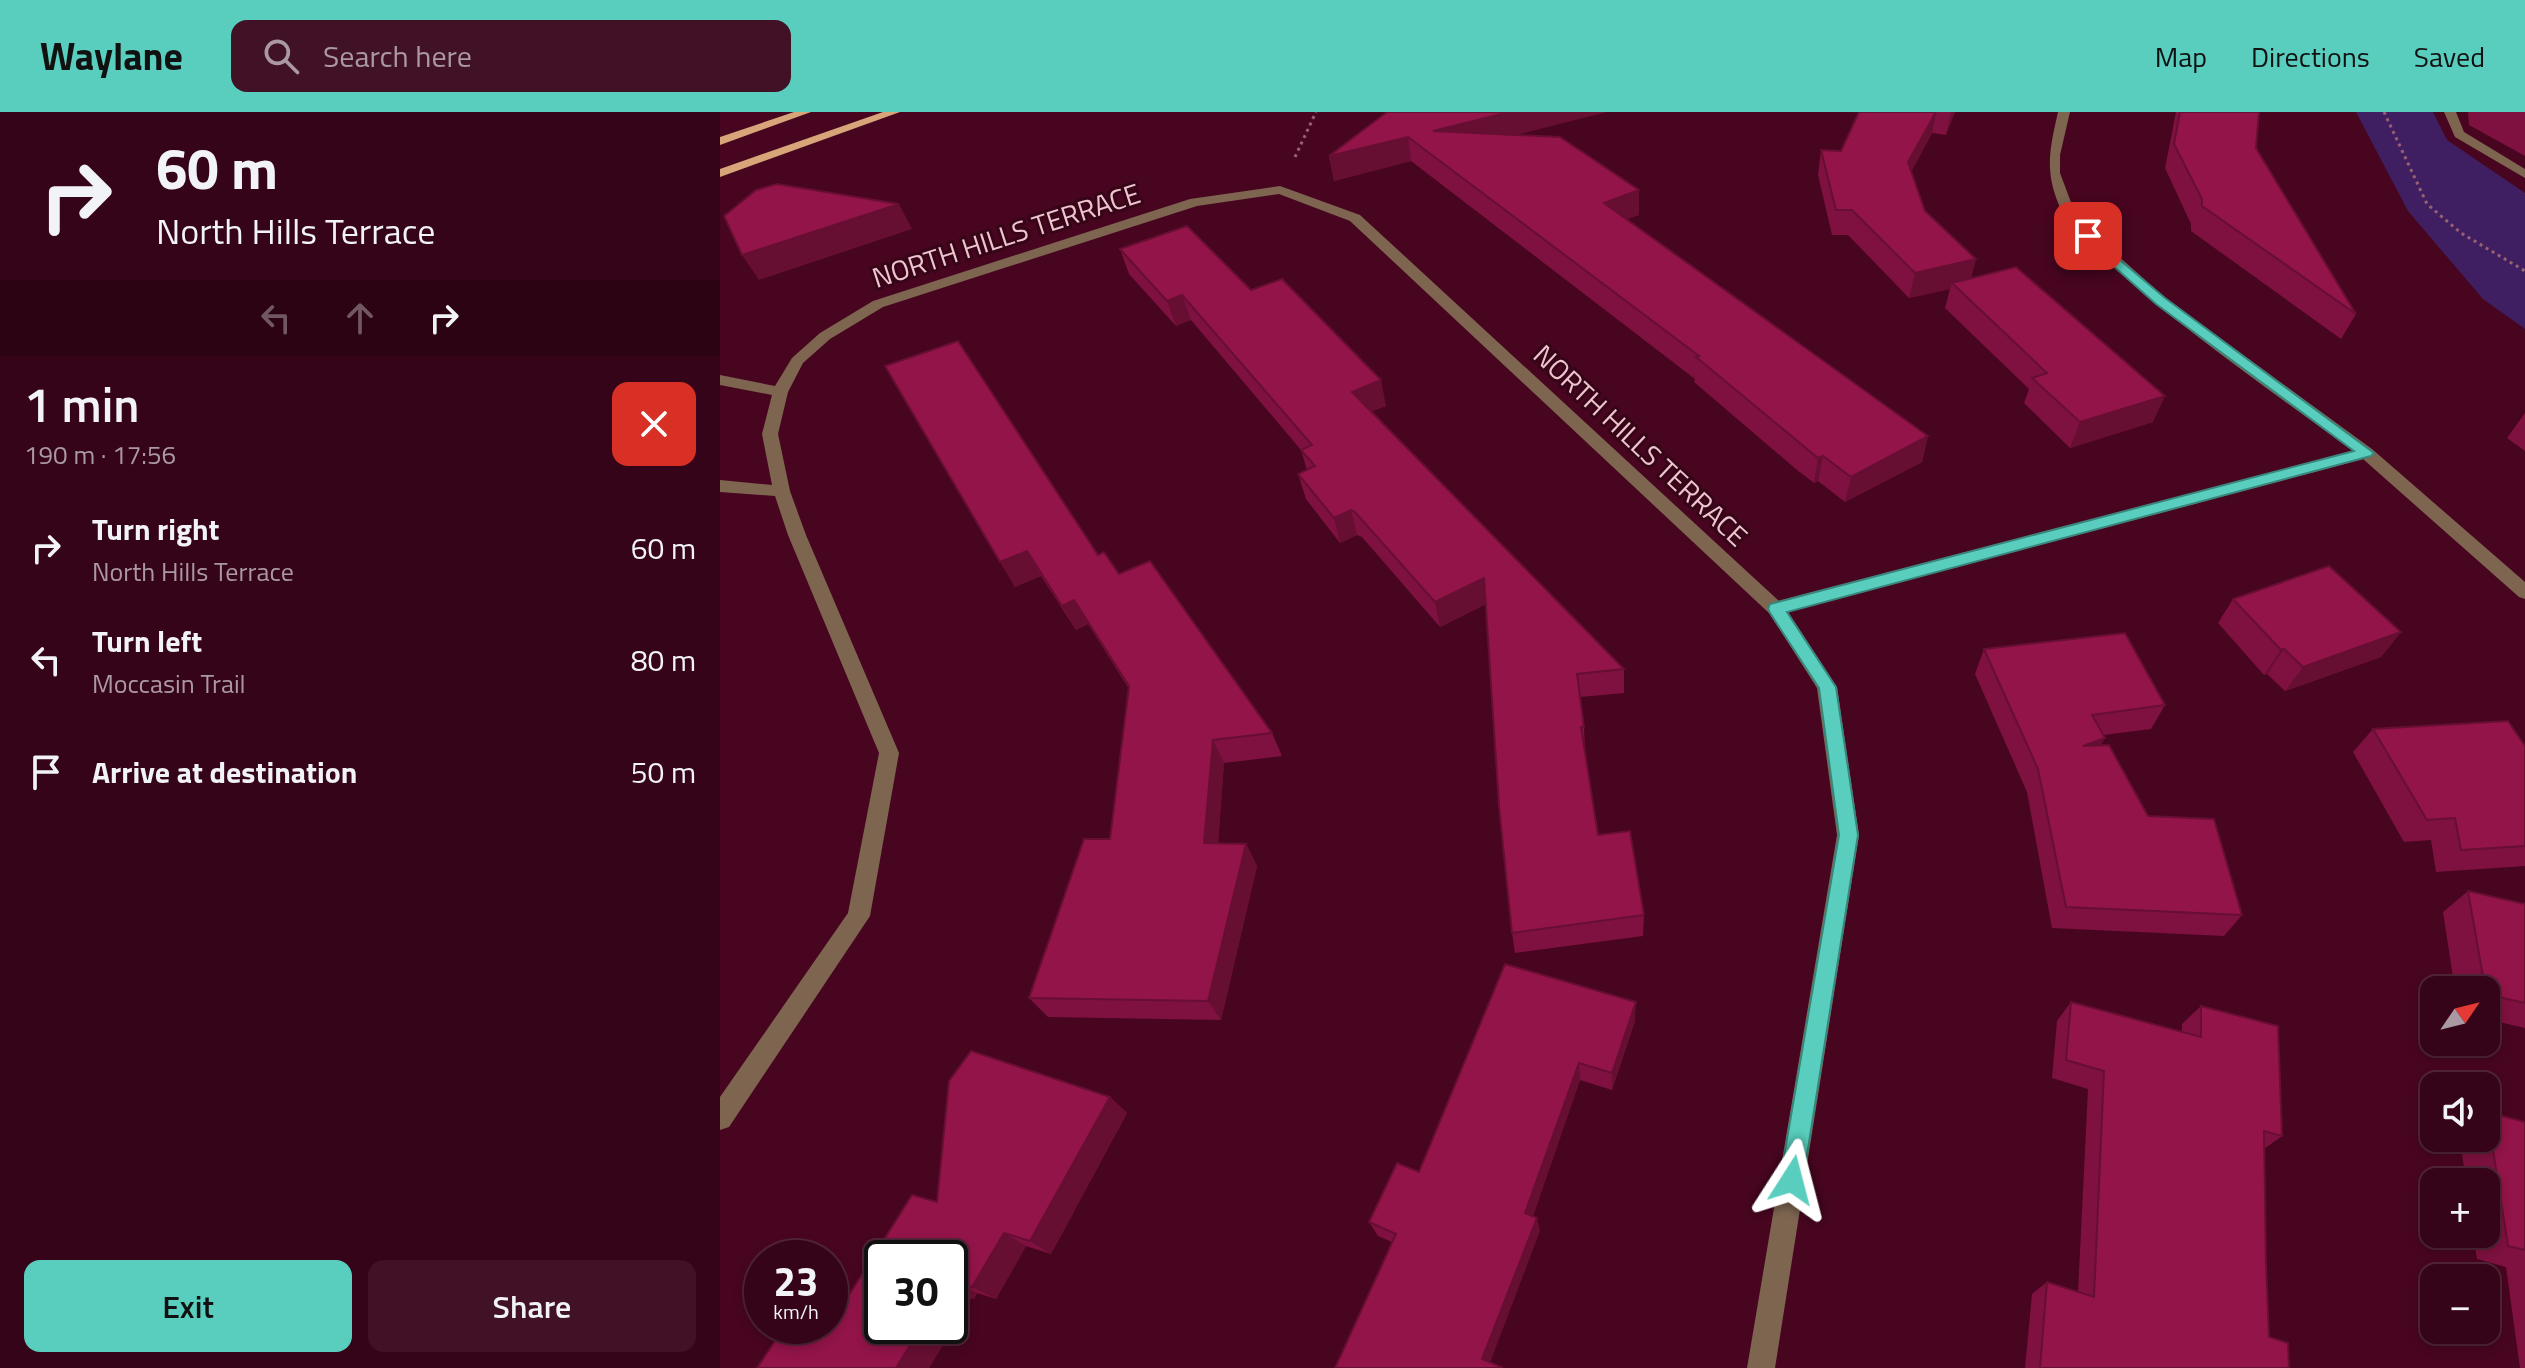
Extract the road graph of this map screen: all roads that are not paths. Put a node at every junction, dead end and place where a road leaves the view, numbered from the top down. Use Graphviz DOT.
graph roads {
  1 [pos="805,112"];
  2 [pos="894,112"];
  3 [pos="2064,112"];
  4 [pos="2450,112"];
  5 [pos="720,141"];
  6 [pos="720,173"];
  7 [pos="2525,174"];
  8 [pos="720,380"];
  9 [pos="780,392"];
  10 [pos="2366,453"];
  11 [pos="720,486"];
  12 [pos="782,491"];
  13 [pos="2525,592"];
  14 [pos="1776,609"];
  15 [pos="720,1118"];
  16 [pos="1761,1368"];
  1 -- 5 [label="main road"];
  2 -- 6 [label="main road"];
  3 -- 10 [label="street"];
  4 -- 7 [label="street"];
  8 -- 9 [label="street"];
  9 -- 12 [label="street, NORTH HILLS TERRACE"];
  9 -- 14 [label="street, NORTH HILLS TERRACE"];
  10 -- 13 [label="street"];
  10 -- 14 [label="street"];
  11 -- 12 [label="street"];
  12 -- 15 [label="street, NORTH HILLS TERRACE"];
  14 -- 16 [label="street, NORTH HILLS TERRACE"];
}
